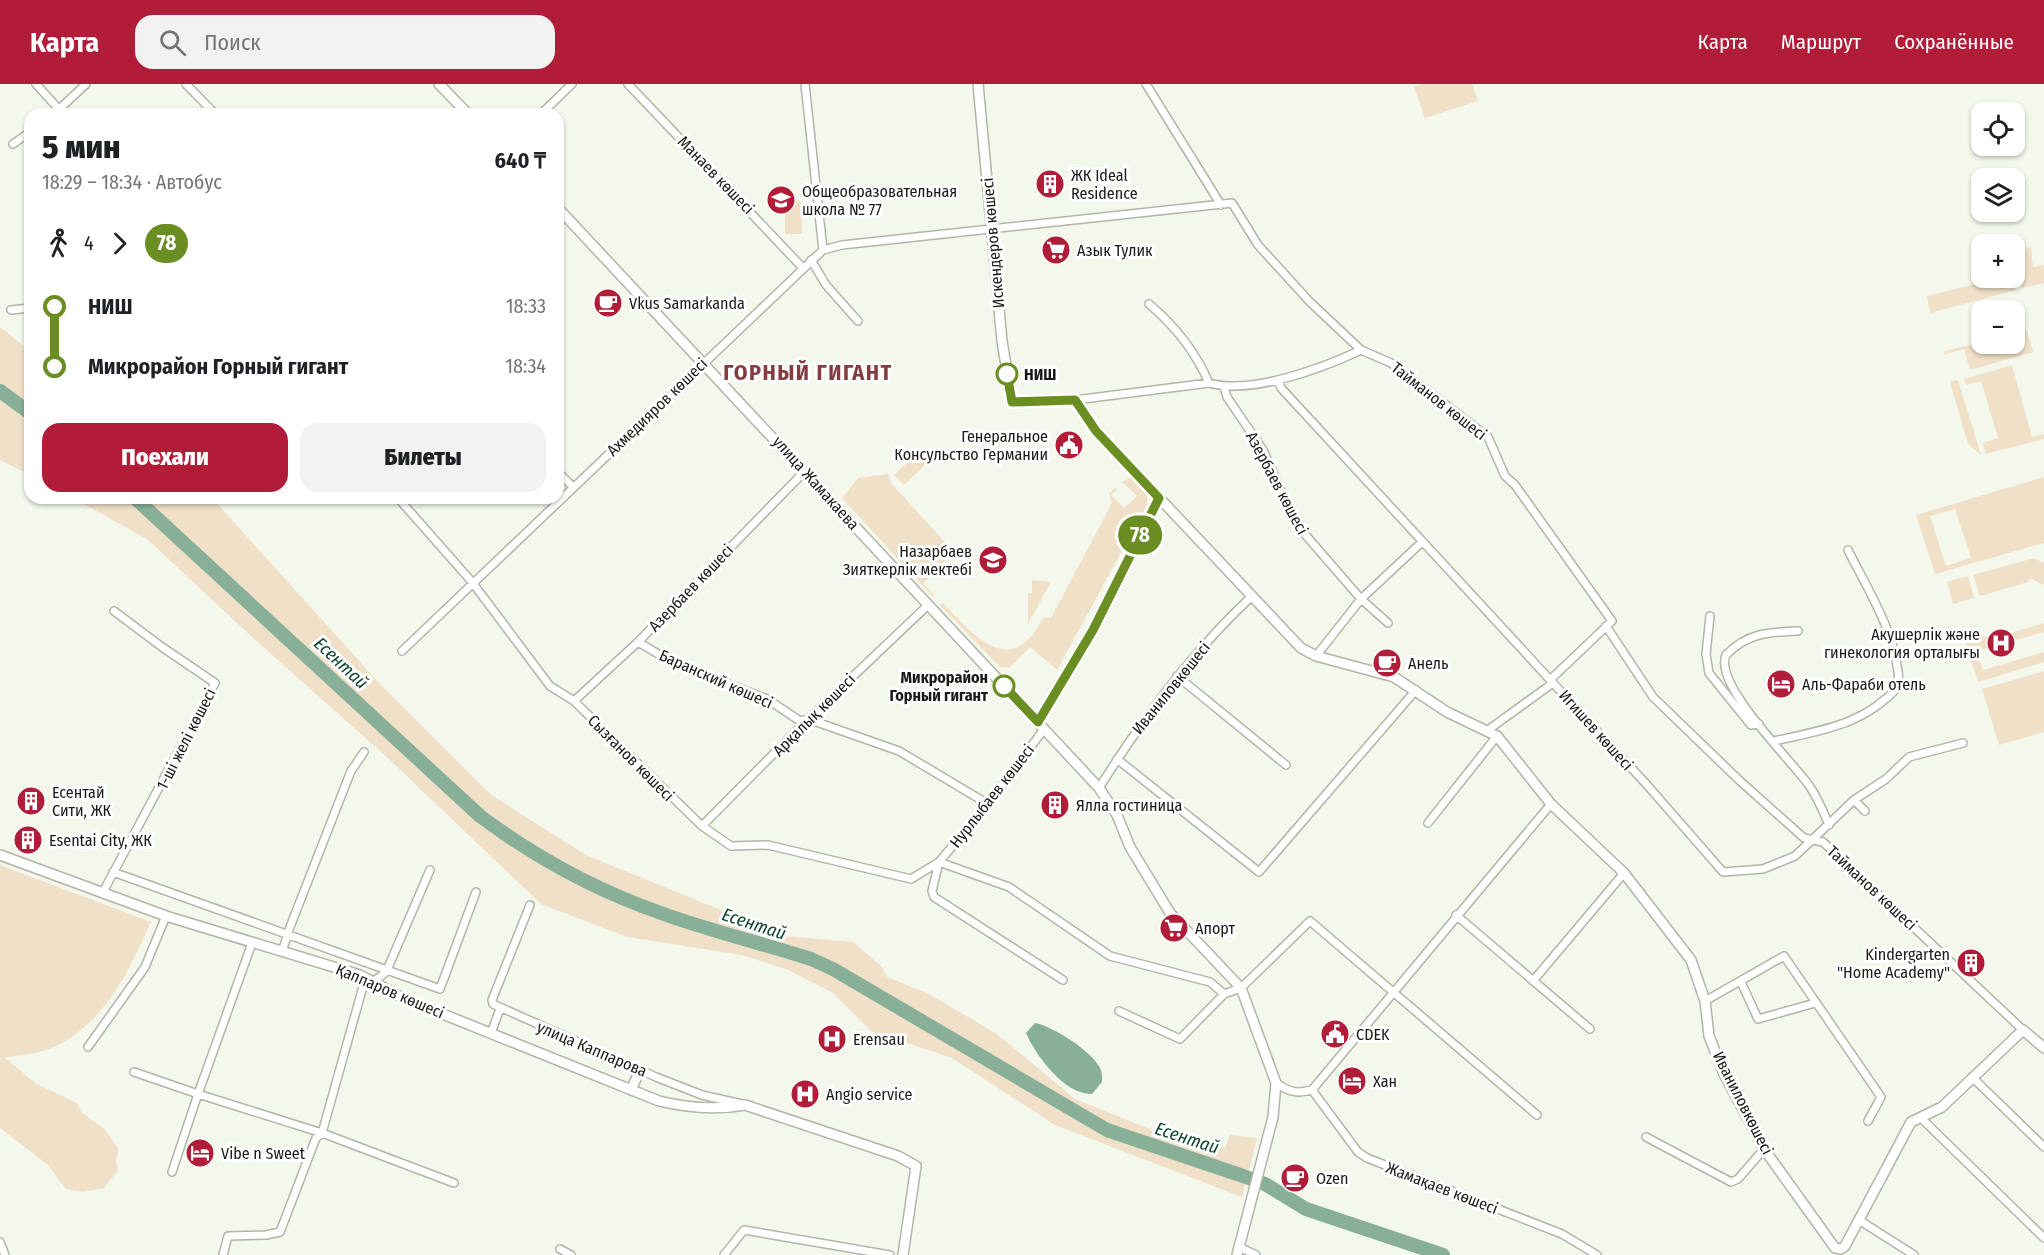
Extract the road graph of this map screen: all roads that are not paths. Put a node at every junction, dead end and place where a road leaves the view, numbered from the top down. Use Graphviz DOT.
graph roads {
  1 [pos="36,84"];
  2 [pos="86,84"];
  3 [pos="186,84"];
  4 [pos="439,84"];
  5 [pos="572,84"];
  6 [pos="628,84"];
  7 [pos="805,84"];
  8 [pos="978,84"];
  9 [pos="1146,84"];
  10 [pos="55,108"];
  11 [pos="64,108"];
  12 [pos="209,108"];
  13 [pos="462,108"];
  14 [pos="547,108"];
  15 [pos="24,136"];
  16 [pos="13,144"];
  17 [pos="1221,205"];
  18 [pos="564,214"];
  19 [pos="992,227"];
  20 [pos="823,249"];
  21 [pos="811,260"];
  22 [pos="802,267"];
  23 [pos="1149,304"];
  24 [pos="24,309"];
  25 [pos="11,310"];
  26 [pos="858,321"];
  27 [pos="1362,350"];
  28 [pos="703,363"];
  29 [pos="1278,381"];
  30 [pos="1209,383"];
  31 [pos="1224,387"];
  32 [pos="1075,400"];
  33 [pos="805,471"];
  34 [pos="564,478"];
  35 [pos="573,488"];
  36 [pos="564,496"];
  37 [pos="1159,498"];
  38 [pos="403,504"];
  39 [pos="556,504"];
  40 [pos="1422,542"];
  41 [pos="1848,550"];
  42 [pos="472,582"];
  43 [pos="1252,596"];
  44 [pos="1361,599"];
  45 [pos="928,605"];
  46 [pos="114,611"];
  47 [pos="1710,616"];
  48 [pos="1388,623"];
  49 [pos="1606,626"];
  50 [pos="1798,631"];
  51 [pos="638,642"];
  52 [pos="402,651"];
  53 [pos="1316,656"];
  54 [pos="1177,676"];
  55 [pos="1552,682"];
  56 [pos="1416,690"];
  57 [pos="574,701"];
  58 [pos="808,719"];
  59 [pos="1759,724"];
  60 [pos="1041,725"];
  61 [pos="1492,733"];
  62 [pos="1774,741"];
  63 [pos="1963,743"];
  64 [pos="364,752"];
  65 [pos="1117,759"];
  66 [pos="1286,765"];
  67 [pos="1099,788"];
  68 [pos="1854,800"];
  69 [pos="988,804"];
  70 [pos="1551,804"];
  71 [pos="1865,811"];
  72 [pos="1428,824"];
  73 [pos="1829,825"];
  74 [pos="702,826"];
  75 [pos="1813,840"];
  76 [pos="0,855"];
  77 [pos="939,862"];
  78 [pos="430,870"];
  79 [pos="113,872"];
  80 [pos="1624,873"];
  81 [pos="102,892"];
  82 [pos="476,892"];
  83 [pos="530,905"];
  84 [pos="1456,915"];
  85 [pos="166,916"];
  86 [pos="288,935"];
  87 [pos="252,943"];
  88 [pos="282,952"];
  89 [pos="387,970"];
  90 [pos="1064,980"];
  91 [pos="371,981"];
  92 [pos="1533,981"];
  93 [pos="1741,982"];
  94 [pos="1241,988"];
  95 [pos="1394,993"];
  96 [pos="1225,994"];
  97 [pos="1705,1002"];
  98 [pos="1815,1003"];
  99 [pos="500,1009"];
  100 [pos="1119,1011"];
  101 [pos="1590,1029"];
  102 [pos="2023,1030"];
  103 [pos="491,1033"];
  104 [pos="88,1047"];
  105 [pos="2044,1048"];
  106 [pos="639,1070"];
  107 [pos="134,1072"];
  108 [pos="1972,1077"];
  109 [pos="1276,1083"];
  110 [pos="631,1090"];
  111 [pos="1312,1090"];
  112 [pos="696,1092"];
  113 [pos="198,1094"];
  114 [pos="745,1105"];
  115 [pos="1537,1115"];
  116 [pos="1920,1117"];
  117 [pos="1868,1121"];
  118 [pos="322,1133"];
  119 [pos="1646,1137"];
  120 [pos="2044,1147"];
  121 [pos="1764,1149"];
  122 [pos="172,1172"];
  123 [pos="453,1183"];
  124 [pos="1859,1220"];
  125 [pos="2044,1238"];
  126 [pos="0,1242"];
  127 [pos="560,1250"];
  128 [pos="1238,1251"];
  129 [pos="5,1255"];
  130 [pos="223,1255"];
  131 [pos="571,1255"];
  132 [pos="724,1255"];
  133 [pos="890,1255"];
  134 [pos="903,1255"];
  135 [pos="1256,1255"];
  136 [pos="1597,1255"];
  137 [pos="1914,1255"];
  1 -- 10 [label="street"];
  2 -- 11 [label="street"];
  3 -- 12 [label="street"];
  4 -- 13 [label="street"];
  5 -- 14 [label="street"];
  6 -- 22 [label="street, Манаев көшесі"];
  7 -- 20 [label="street"];
  8 -- 19 [label="street, Искендеров көшесі"];
  9 -- 17 [label="street"];
  15 -- 16 [label="street"];
  17 -- 19 [label="street"];
  17 -- 27 [label="street, Тайманов көшесі"];
  18 -- 28 [label="street, улица Жамакаева"];
  19 -- 20 [label="street"];
  19 -- 32 [label="street, Искендеров көшесі"];
  20 -- 21 [label="street, Ахмедияров көшесі"];
  21 -- 22 [label="street, Ахмедияров көшесі"];
  21 -- 26 [label="street"];
  22 -- 28 [label="street, Ахмедияров көшесі"];
  23 -- 30 [label="street"];
  24 -- 25 [label="street"];
  27 -- 29 [label="street"];
  27 -- 49 [label="street, Тайманов көшесі"];
  28 -- 33 [label="street, улица Жамакаева"];
  28 -- 35 [label="street, Ахмедияров көшесі"];
  29 -- 31 [label="street"];
  29 -- 40 [label="street, Игишев көшесі"];
  30 -- 31 [label="street"];
  30 -- 32 [label="street"];
  31 -- 44 [label="street, Азербаев көшесі"];
  32 -- 37 [label="street, Иваниловкөшесі"];
  33 -- 45 [label="street, улица Жамакаева"];
  33 -- 51 [label="street, Азербаев көшесі"];
  34 -- 35 [label="street"];
  35 -- 36 [label="street, Ахмедияров көшесі"];
  37 -- 43 [label="street, Иваниловкөшесі"];
  37 -- 60 [label="street, Нурлыбаев көшесі"];
  38 -- 42 [label="street, Сызғанов көшесі"];
  39 -- 42 [label="street, Ахмедияров көшесі"];
  40 -- 44 [label="street"];
  40 -- 55 [label="street, Игишев көшесі"];
  41 -- 62 [label="street"];
  42 -- 52 [label="street, Ахмедияров көшесі"];
  42 -- 57 [label="street, Сызғанов көшесі"];
  43 -- 53 [label="street, Иваниловкөшесі"];
  43 -- 54 [label="street, Иваниловкөшесі"];
  44 -- 48 [label="street, Азербаев көшесі"];
  44 -- 53 [label="street"];
  45 -- 58 [label="street, Арқалық көшесі"];
  45 -- 60 [label="street, улица Жамакаева"];
  46 -- 79 [label="street, 1-ші желі көшесі"];
  47 -- 59 [label="street"];
  49 -- 55 [label="street"];
  49 -- 75 [label="street, Тайманов көшесі"];
  50 -- 59 [label="street"];
  51 -- 57 [label="street, Азербаев көшесі"];
  51 -- 58 [label="street, Баранский көшесі"];
  53 -- 56 [label="street, Иваниловкөшесі"];
  54 -- 65 [label="street, Иваниловкөшесі"];
  54 -- 66 [label="street"];
  55 -- 61 [label="street"];
  55 -- 75 [label="street, Игишев көшесі"];
  56 -- 61 [label="street, Иваниловкөшесі"];
  56 -- 65 [label="street"];
  57 -- 74 [label="street, Сызғанов көшесі"];
  58 -- 69 [label="street, Баранский көшесі"];
  58 -- 74 [label="street, Арқалық көшесі"];
  59 -- 62 [label="street"];
  60 -- 67 [label="street, улица Жамакаева"];
  60 -- 69 [label="street, Нурлыбаев көшесі"];
  61 -- 70 [label="street, Иваниловкөшесі"];
  61 -- 72 [label="street"];
  62 -- 73 [label="street"];
  63 -- 68 [label="street, Игишев көшесі"];
  64 -- 86 [label="street"];
  65 -- 67 [label="street, Иваниловкөшесі"];
  67 -- 94 [label="street, улица Жамакаева"];
  68 -- 71 [label="street"];
  68 -- 73 [label="street, Игишев көшесі"];
  69 -- 77 [label="street, Нурлыбаев көшесі"];
  70 -- 80 [label="street, Иваниловкөшесі"];
  70 -- 84 [label="street"];
  73 -- 75 [label="street, Игишев көшесі"];
  74 -- 77 [label="street, Сызғанов көшесі"];
  75 -- 102 [label="street, Тайманов көшесі"];
  76 -- 81 [label="street, Қаппаров көшесі"];
  77 -- 90 [label="street"];
  77 -- 96 [label="street"];
  78 -- 89 [label="street"];
  79 -- 81 [label="street"];
  79 -- 86 [label="street, Қаппаров көшесі"];
  80 -- 92 [label="street"];
  80 -- 97 [label="street, Иваниловкөшесі"];
  81 -- 85 [label="street, Қаппаров көшесі"];
  82 -- 89 [label="street"];
  83 -- 99 [label="street, улица Каппарова"];
  84 -- 92 [label="street"];
  84 -- 95 [label="street"];
  85 -- 87 [label="street, Қаппаров көшесі"];
  85 -- 104 [label="street"];
  86 -- 88 [label="street"];
  86 -- 89 [label="street, Қаппаров көшесі"];
  87 -- 88 [label="street, Қаппаров көшесі"];
  87 -- 113 [label="street"];
  88 -- 91 [label="street, Қаппаров көшесі"];
  89 -- 91 [label="street"];
  91 -- 103 [label="street, Қаппаров көшесі"];
  91 -- 118 [label="street"];
  92 -- 101 [label="street"];
  93 -- 97 [label="street"];
  93 -- 98 [label="street"];
  93 -- 98 [label="street"];
  94 -- 95 [label="street"];
  94 -- 96 [label="street"];
  94 -- 109 [label="street"];
  95 -- 111 [label="street"];
  95 -- 115 [label="street"];
  96 -- 100 [label="street"];
  97 -- 121 [label="street, Иваниловкөшесі"];
  98 -- 117 [label="street"];
  99 -- 103 [label="street"];
  99 -- 106 [label="street, улица Каппарова"];
  102 -- 105 [label="street, Тайманов көшесі"];
  102 -- 108 [label="street, Иваниловкөшесі"];
  103 -- 110 [label="street, Қаппаров көшесі"];
  106 -- 110 [label="street"];
  106 -- 112 [label="street, улица Каппарова"];
  107 -- 113 [label="street"];
  108 -- 116 [label="street, Иваниловкөшесі"];
  108 -- 120 [label="street"];
  109 -- 111 [label="street"];
  109 -- 128 [label="street"];
  110 -- 114 [label="street, Қаппаров көшесі"];
  111 -- 136 [label="street, Жамақаев көшесі"];
  112 -- 114 [label="street, Қаппаров көшесі"];
  113 -- 118 [label="street"];
  113 -- 122 [label="street"];
  114 -- 134 [label="street, Қаппаров көшесі"];
  116 -- 124 [label="street, Иваниловкөшесі"];
  116 -- 125 [label="street"];
  118 -- 123 [label="street"];
  118 -- 130 [label="street"];
  119 -- 121 [label="street"];
  121 -- 124 [label="street, Иваниловкөшесі"];
  124 -- 137 [label="street"];
  126 -- 129 [label="street"];
  127 -- 131 [label="street"];
  128 -- 135 [label="street"];
  132 -- 133 [label="street"];
}
